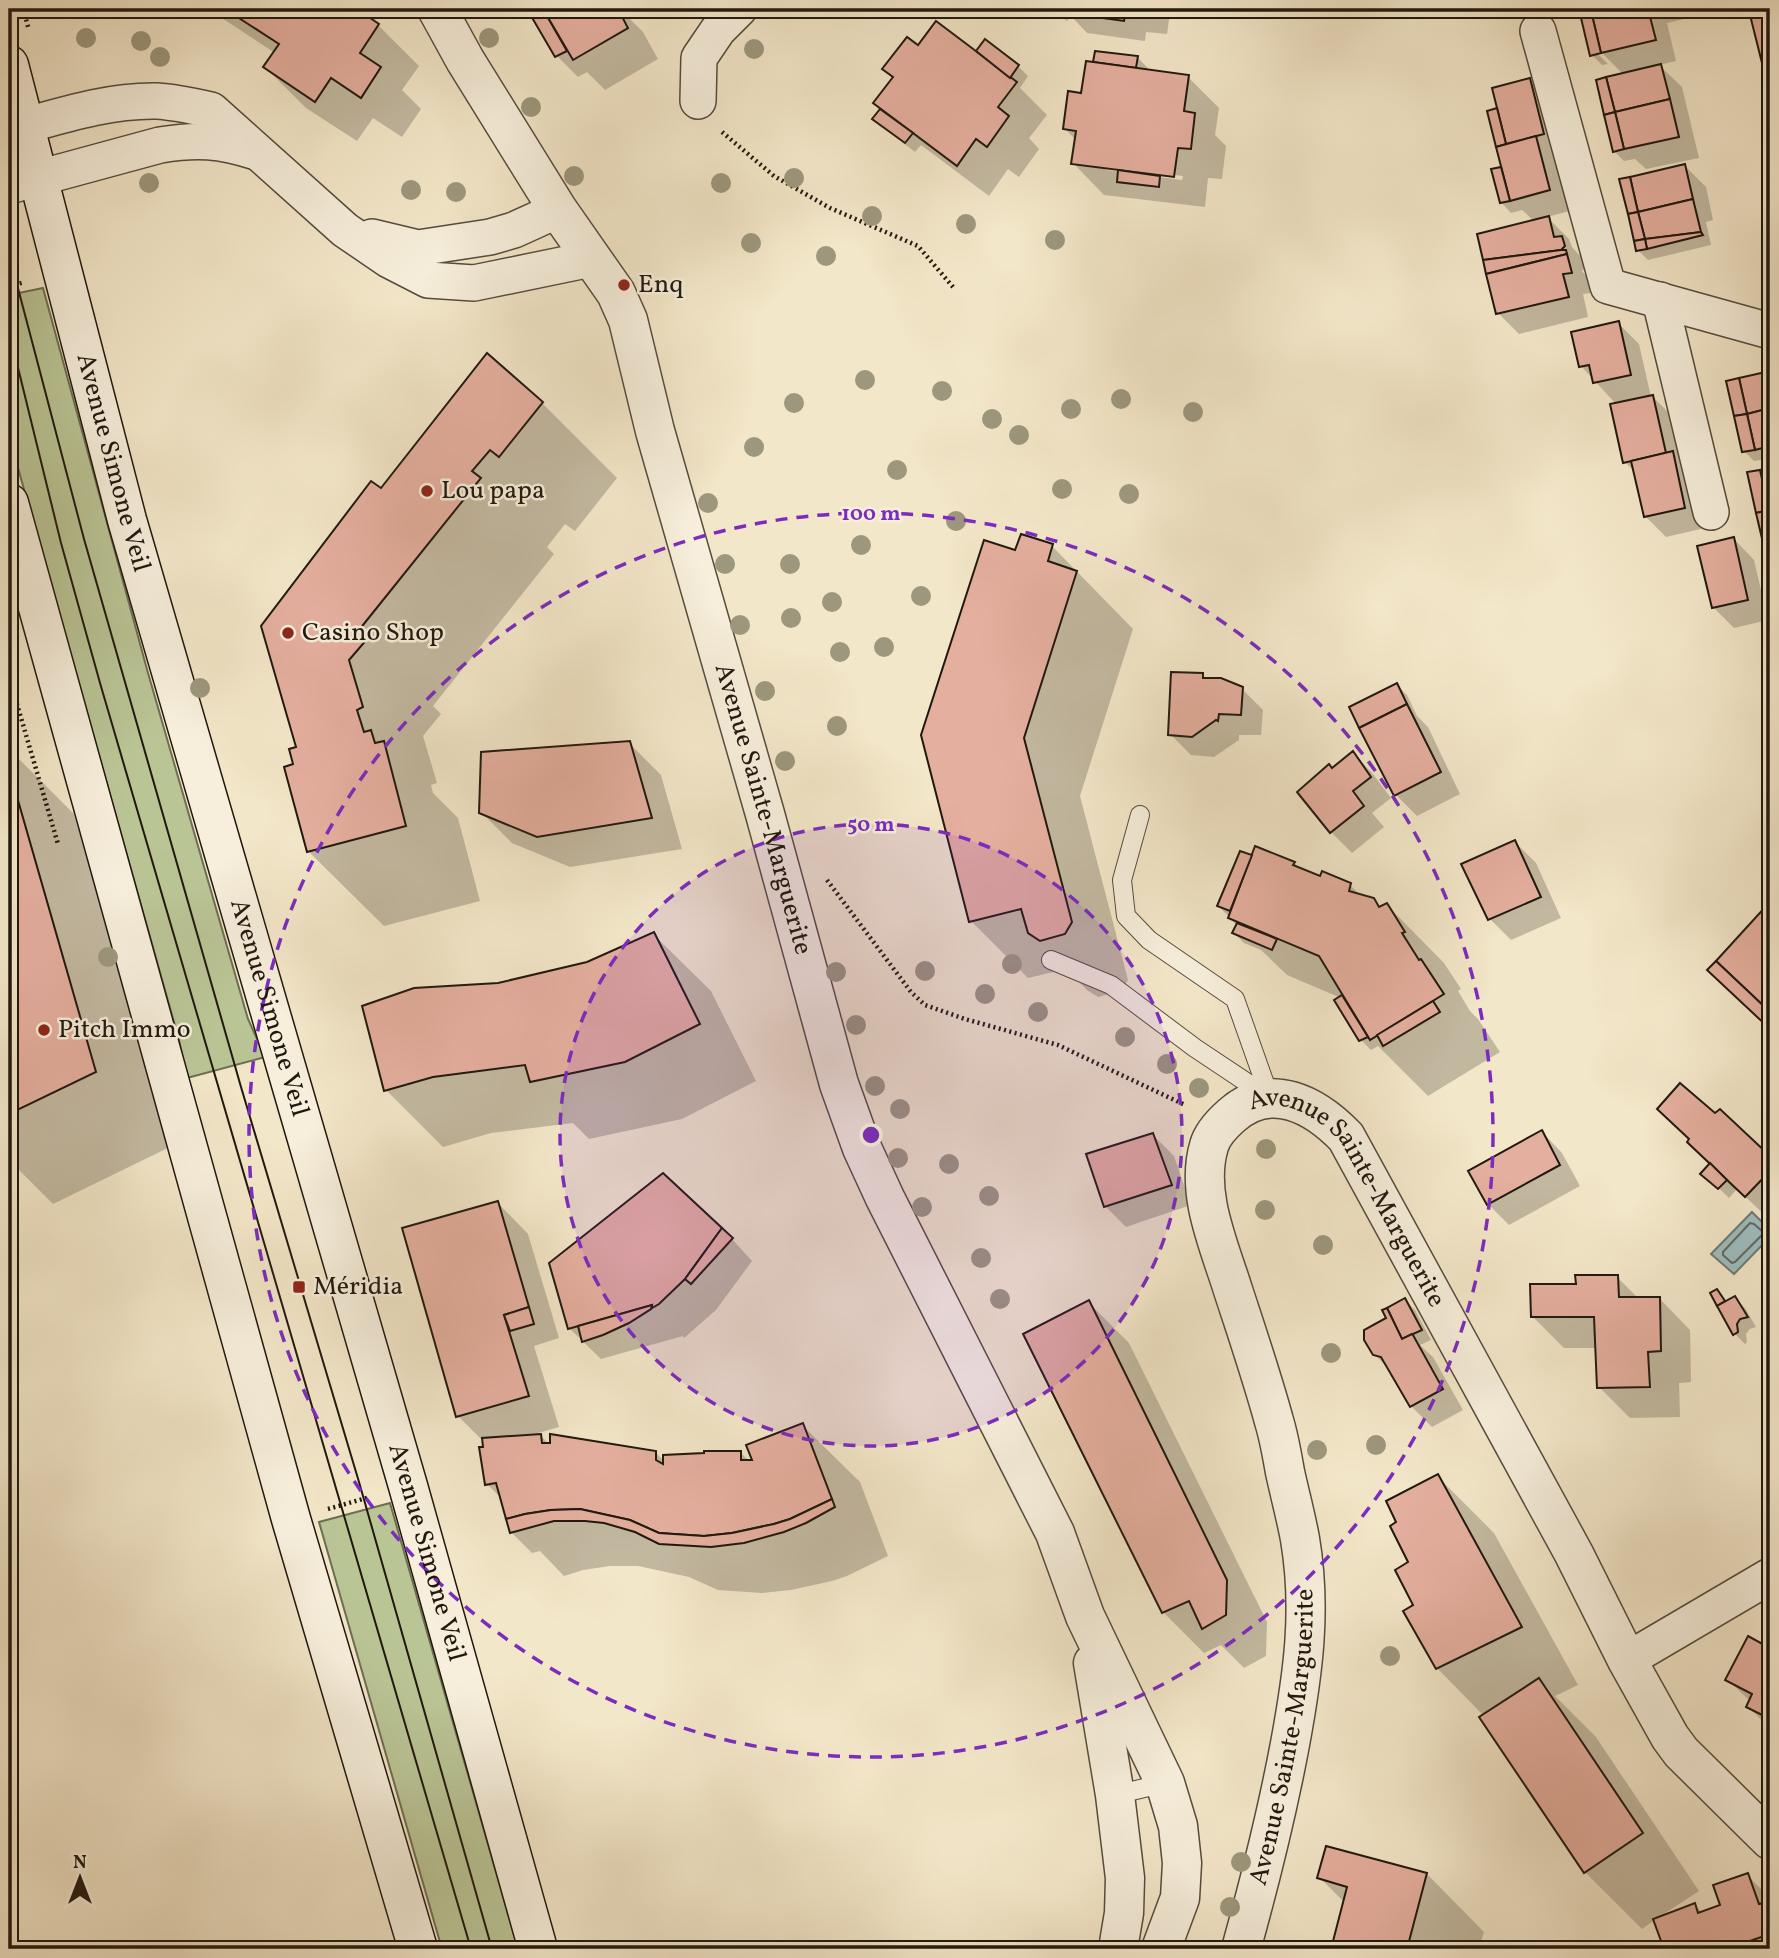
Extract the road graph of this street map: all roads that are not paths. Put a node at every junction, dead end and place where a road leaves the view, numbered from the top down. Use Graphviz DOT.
graph roads {
  1 [pos="437,9"];
  2 [pos="739,9"];
  3 [pos="1538,30"];
  4 [pos="9,65"];
  5 [pos="698,101"];
  6 [pos="17,128"];
  7 [pos="256,152"];
  8 [pos="24,183"];
  9 [pos="558,210"];
  10 [pos="345,230"];
  11 [pos="592,259"];
  12 [pos="1660,300"];
  13 [pos="1770,331"];
  14 [pos="9,503"];
  15 [pos="1710,512"];
  16 [pos="16,557"];
  17 [pos="1140,815"];
  18 [pos="1051,960"];
  19 [pos="1270,1098"];
  20 [pos="1770,1576"];
  21 [pos="1085,1616"];
  22 [pos="1627,1660"];
  23 [pos="1164,1783"];
  24 [pos="1115,1795"];
  25 [pos="1770,1840"];
  26 [pos="418,1949"];
  27 [pos="538,1949"];
  28 [pos="1118,1949"];
  29 [pos="1161,1949"];
  30 [pos="1241,1949"];
  1 -- 9 [label="street, Avenue Sainte-Marguerite"];
  2 -- 5 [label="street"];
  3 -- 12 [label="street"];
  4 -- 6 [label="street, Avenue Simone Veil"];
  6 -- 7 [label="street"];
  6 -- 8 [label="street, Avenue Simone Veil"];
  7 -- 8 [label="street"];
  7 -- 10 [label="street"];
  8 -- 27 [label="street, Avenue Simone Veil"];
  9 -- 10 [label="street"];
  9 -- 11 [label="street, Avenue Sainte-Marguerite"];
  10 -- 11 [label="street"];
  11 -- 21 [label="street, Avenue Sainte-Marguerite"];
  12 -- 13 [label="street"];
  12 -- 15 [label="street"];
  14 -- 16 [label="street"];
  16 -- 26 [label="street"];
  17 -- 19 [label="lane"];
  18 -- 19 [label="lane"];
  19 -- 22 [label="street, Avenue Sainte-Marguerite"];
  19 -- 30 [label="street, Avenue Sainte-Marguerite"];
  20 -- 22 [label="street"];
  21 -- 23 [label="street, Avenue Sainte-Marguerite"];
  21 -- 24 [label="street, Avenue Sainte-Marguerite"];
  22 -- 25 [label="street, Avenue Sainte-Marguerite"];
  23 -- 24 [label="lane"];
  23 -- 29 [label="street, Avenue Sainte-Marguerite"];
  24 -- 28 [label="street, Avenue Sainte-Marguerite"];
}
